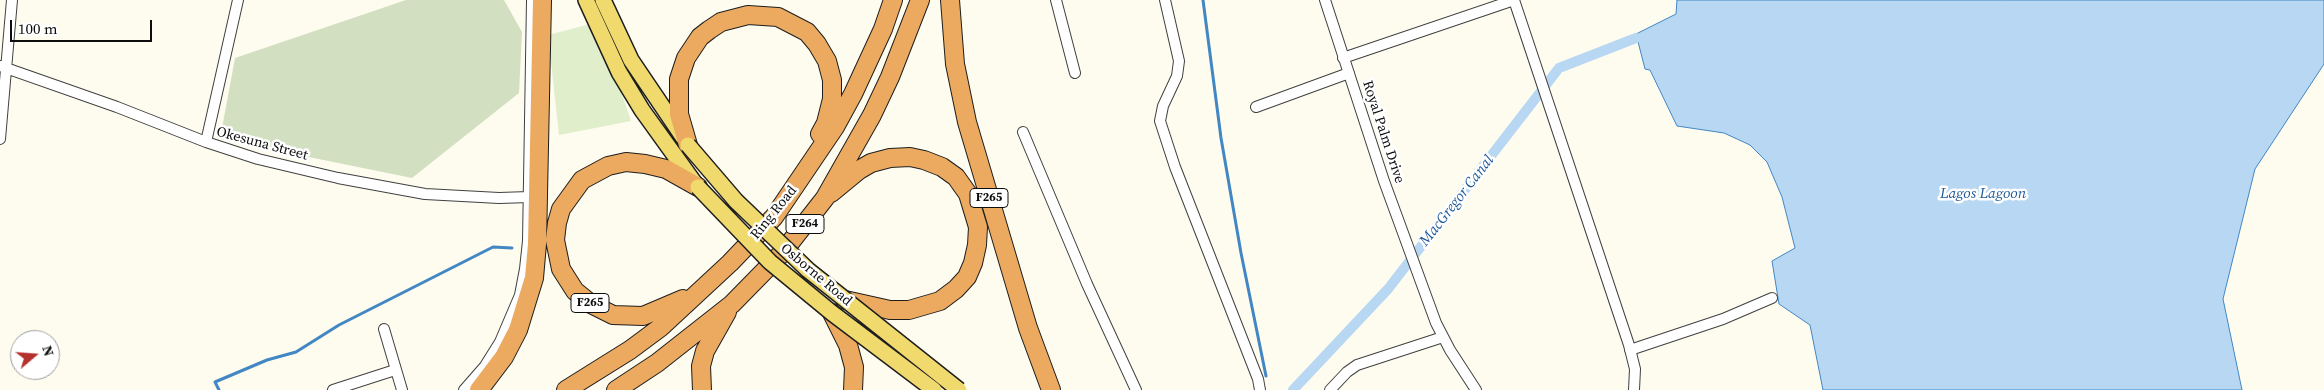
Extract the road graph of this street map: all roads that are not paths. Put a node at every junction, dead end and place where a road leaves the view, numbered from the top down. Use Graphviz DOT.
graph roads {
  1 [pos="12,0"];
  2 [pos="238,0"];
  3 [pos="532,0"];
  4 [pos="542,0"];
  5 [pos="586,0"];
  6 [pos="603,0"];
  7 [pos="893,0"];
  8 [pos="920,0"];
  9 [pos="950,0"];
  10 [pos="1056,0"];
  11 [pos="1164,0"];
  12 [pos="1326,0"];
  13 [pos="1514,0"];
  14 [pos="1343,58"];
  15 [pos="3,67"];
  16 [pos="1075,73"];
  17 [pos="1349,73"];
  18 [pos="1256,107"];
  19 [pos="1023,132"];
  20 [pos="0,139"];
  21 [pos="206,142"];
  22 [pos="688,145"];
  23 [pos="809,166"];
  24 [pos="698,187"];
  25 [pos="529,197"];
  26 [pos="825,198"];
  27 [pos="703,287"];
  28 [pos="1772,298"];
  29 [pos="845,300"];
  30 [pos="732,304"];
  31 [pos="832,313"];
  32 [pos="384,329"];
  33 [pos="1443,337"];
  34 [pos="1630,350"];
  35 [pos="395,370"];
  36 [pos="333,390"];
  37 [pos="402,390"];
  38 [pos="464,390"];
  39 [pos="479,390"];
  40 [pos="566,390"];
  41 [pos="616,390"];
  42 [pos="702,390"];
  43 [pos="853,390"];
  44 [pos="934,390"];
  45 [pos="958,390"];
  46 [pos="1051,390"];
  47 [pos="1136,390"];
  48 [pos="1260,390"];
  49 [pos="1330,390"];
  50 [pos="1476,390"];
  51 [pos="1634,390"];
  1 -- 15 [label="street"];
  2 -- 21 [label="street"];
  3 -- 25 [label="street"];
  4 -- 39 [label="highway"];
  5 -- 24 [label="main road, Osborne Road"];
  6 -- 22 [label="main road, Osborne Road"];
  7 -- 23 [label="highway, Ring Road / F264"];
  8 -- 26 [label="highway, F264"];
  9 -- 46 [label="highway, F265"];
  10 -- 16 [label="street"];
  11 -- 48 [label="street"];
  12 -- 14 [label="street, Royal Palm Drive"];
  13 -- 14 [label="street"];
  13 -- 34 [label="street"];
  14 -- 17 [label="street, Royal Palm Drive"];
  15 -- 20 [label="street"];
  15 -- 21 [label="street, Okesuna Street"];
  17 -- 18 [label="street"];
  17 -- 33 [label="street, Royal Palm Drive"];
  19 -- 47 [label="street"];
  21 -- 25 [label="street, Okesuna Street"];
  22 -- 23 [label="highway"];
  22 -- 29 [label="main road, Osborne Road, bridge"];
  23 -- 27 [label="highway, Ring Road / F264"];
  24 -- 27 [label="highway, F265"];
  24 -- 31 [label="main road, Osborne Road / F265, bridge"];
  25 -- 38 [label="street"];
  26 -- 29 [label="highway"];
  26 -- 30 [label="highway, F264"];
  27 -- 40 [label="highway, Ring Road / F264"];
  28 -- 34 [label="street"];
  29 -- 45 [label="main road, Osborne Road, bridge"];
  30 -- 41 [label="highway, F264"];
  30 -- 42 [label="highway"];
  31 -- 43 [label="highway"];
  31 -- 44 [label="main road, Osborne Road / F265, bridge"];
  32 -- 35 [label="street"];
  33 -- 49 [label="street"];
  33 -- 50 [label="street, Royal Palm Drive"];
  34 -- 51 [label="street"];
  35 -- 36 [label="street"];
  35 -- 37 [label="street"];
}
